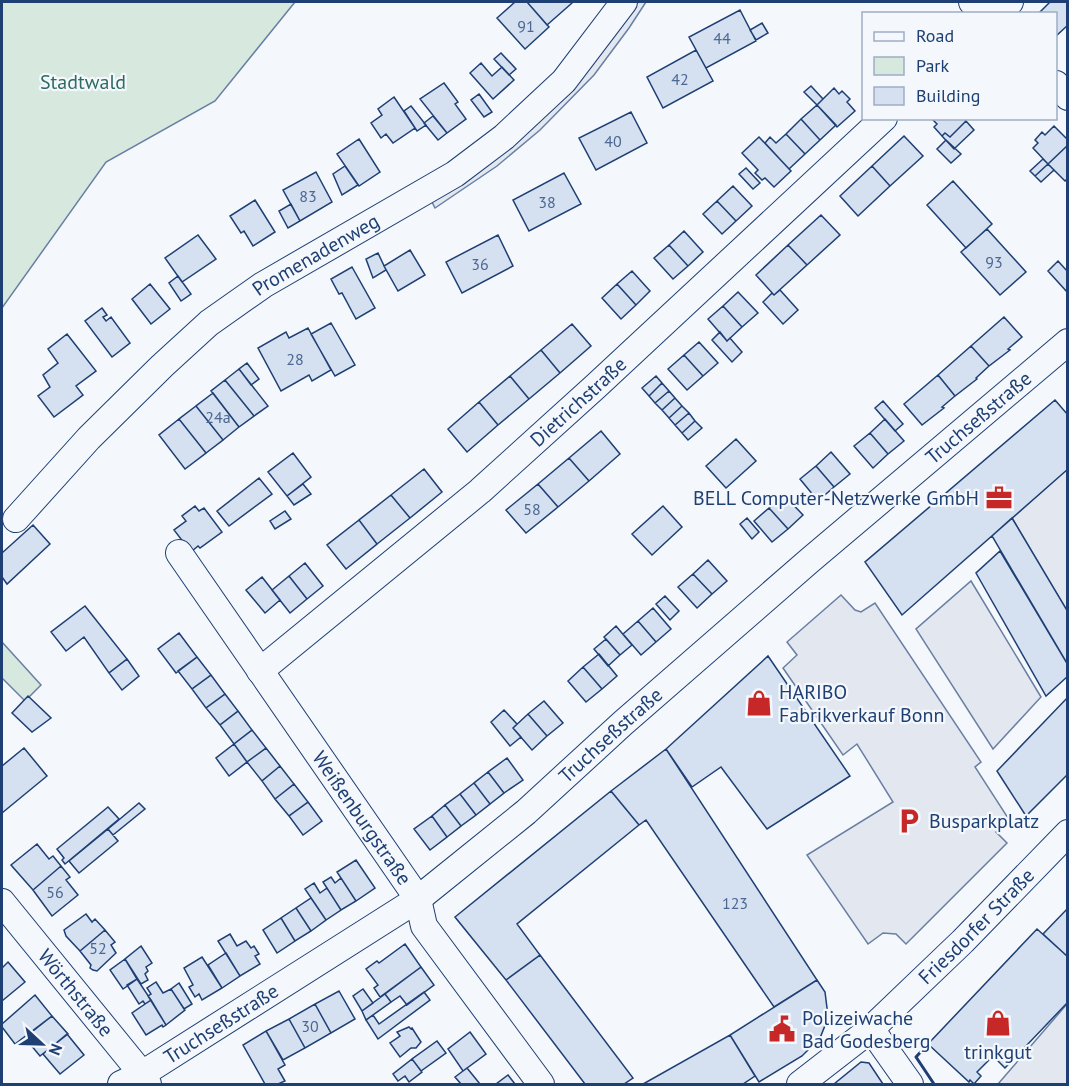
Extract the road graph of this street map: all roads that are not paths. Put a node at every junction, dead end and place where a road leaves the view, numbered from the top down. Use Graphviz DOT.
graph roads {
  1 [pos="624,2"];
  2 [pos="972,2"];
  3 [pos="984,12"];
  4 [pos="1057,85"];
  5 [pos="1068,97"];
  6 [pos="882,120"];
  7 [pos="1068,342"];
  8 [pos="16,519"];
  9 [pos="179,553"];
  10 [pos="260,671"];
  11 [pos="1068,833"];
  12 [pos="418,899"];
  13 [pos="2,902"];
  14 [pos="871,1029"];
  15 [pos="137,1081"];
  16 [pos="541,1084"];
  17 [pos="800,1084"];
  18 [pos="910,1084"];
  1 -- 8 [label="street, Promenadenweg"];
  2 -- 3 [label="street"];
  4 -- 5 [label="street"];
  6 -- 10 [label="street, Dietrichstraße"];
  7 -- 12 [label="street, Truchseßstraße"];
  9 -- 10 [label="street, Weißenburgstraße"];
  10 -- 12 [label="street, Weißenburgstraße"];
  11 -- 14 [label="street, Friesdorfer Straße"];
  12 -- 15 [label="street, Truchseßstraße"];
  12 -- 16 [label="street, Weißenburgstraße"];
  13 -- 15 [label="street, Wörthstraße"];
  14 -- 17 [label="street, Friesdorfer Straße"];
  14 -- 18 [label="street"];
}
